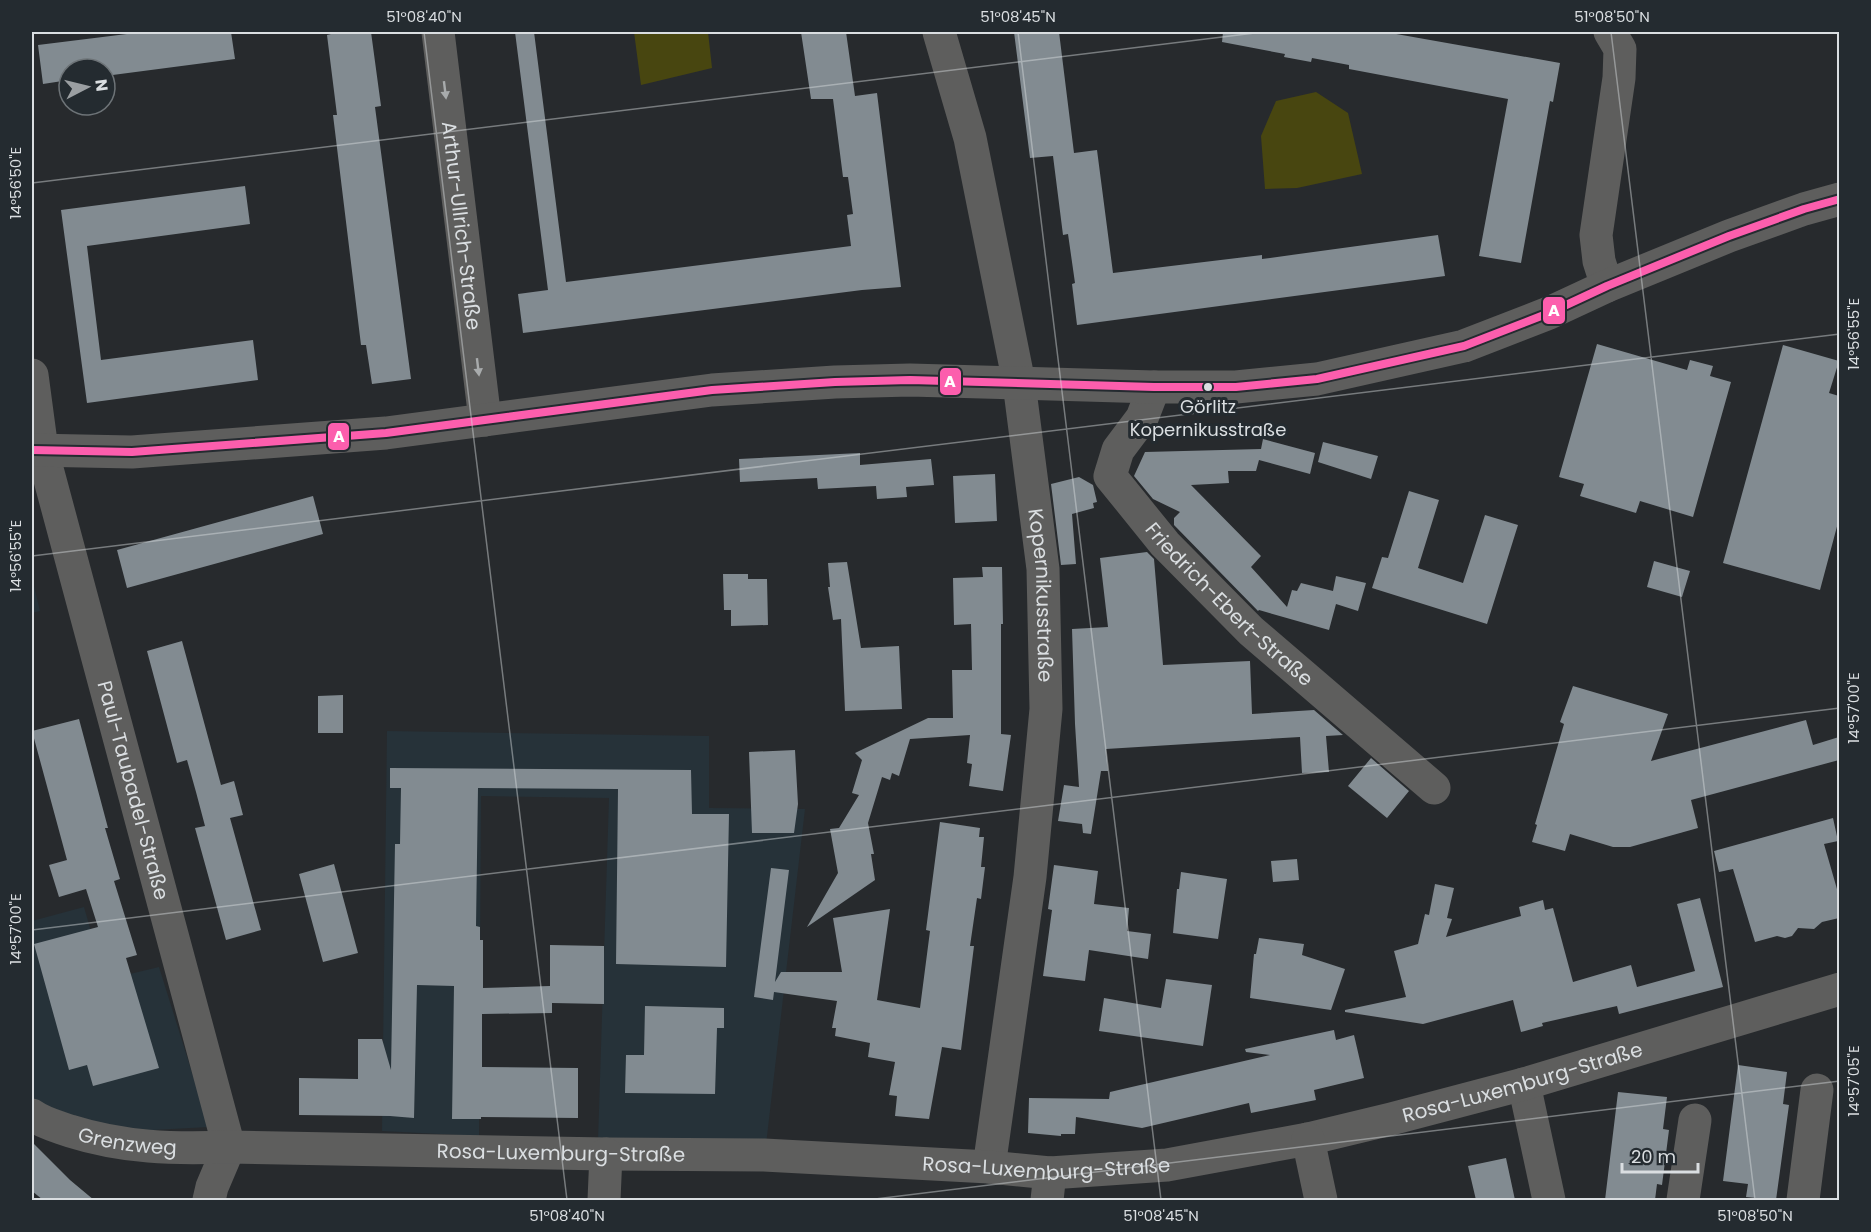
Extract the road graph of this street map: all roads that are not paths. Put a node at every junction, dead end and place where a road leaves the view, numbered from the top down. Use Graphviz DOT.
graph roads {
  1 [pos="438,32"];
  2 [pos="939,32"];
  3 [pos="1620,37"];
  4 [pos="1839,199"];
  5 [pos="1607,286"];
  6 [pos="32,375"];
  7 [pos="1019,382"];
  8 [pos="1154,387"];
  9 [pos="485,420"];
  10 [pos="37,450"];
  11 [pos="1434,788"];
  12 [pos="1839,989"];
  13 [pos="1524,1084"];
  14 [pos="1817,1090"];
  15 [pos="32,1115"];
  16 [pos="1695,1120"];
  17 [pos="1308,1139"];
  18 [pos="229,1147"];
  19 [pos="606,1154"];
  20 [pos="989,1167"];
  21 [pos="1049,1187"];
  22 [pos="209,1200"];
  23 [pos="604,1200"];
  24 [pos="1321,1200"];
  25 [pos="1549,1200"];
  26 [pos="1683,1200"];
  27 [pos="1803,1200"];
  1 -- 9 [label="street, Arthur-Ullrich-Straße, one-way"];
  2 -- 7 [label="street, Kopernikusstraße"];
  3 -- 5 [label="street"];
  4 -- 5 [label="street"];
  5 -- 8 [label="street"];
  6 -- 10 [label="street, Paul-Taubadel-Straße"];
  7 -- 8 [label="street"];
  7 -- 9 [label="street"];
  7 -- 20 [label="street, Kopernikusstraße"];
  8 -- 11 [label="street, Friedrich-Ebert-Straße"];
  9 -- 10 [label="street"];
  10 -- 18 [label="street, Paul-Taubadel-Straße"];
  12 -- 13 [label="street, Rosa-Luxemburg-Straße"];
  13 -- 17 [label="street, Rosa-Luxemburg-Straße"];
  13 -- 25 [label="street"];
  14 -- 27 [label="street"];
  15 -- 18 [label="street, Grenzweg"];
  16 -- 26 [label="street"];
  17 -- 21 [label="street, Rosa-Luxemburg-Straße"];
  17 -- 24 [label="street"];
  18 -- 19 [label="street, Rosa-Luxemburg-Straße"];
  18 -- 22 [label="street"];
  19 -- 20 [label="street, Rosa-Luxemburg-Straße"];
  19 -- 23 [label="street"];
  20 -- 21 [label="street, Rosa-Luxemburg-Straße"];
}
